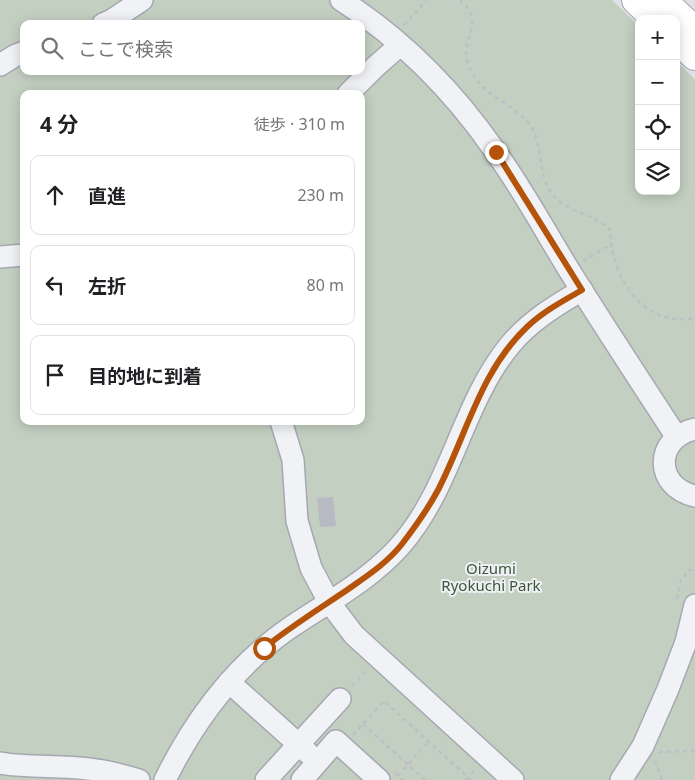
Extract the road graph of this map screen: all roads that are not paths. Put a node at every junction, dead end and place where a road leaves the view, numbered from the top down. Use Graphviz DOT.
graph roads {
  1 [pos="142,0"];
  2 [pos="341,0"];
  3 [pos="636,0"];
  4 [pos="662,0"];
  5 [pos="652,15"];
  6 [pos="112,20"];
  7 [pos="695,31"];
  8 [pos="396,42"];
  9 [pos="680,42"];
  10 [pos="20,53"];
  11 [pos="695,56"];
  12 [pos="0,65"];
  13 [pos="352,90"];
  14 [pos="20,255"];
  15 [pos="0,257"];
  16 [pos="582,290"];
  17 [pos="282,425"];
  18 [pos="686,433"];
  19 [pos="695,496"];
  20 [pos="329,602"];
  21 [pos="695,605"];
  22 [pos="229,682"];
  23 [pos="340,699"];
  24 [pos="304,749"];
  25 [pos="0,763"];
  26 [pos="139,780"];
  27 [pos="165,780"];
  28 [pos="266,780"];
  29 [pos="302,780"];
  30 [pos="379,780"];
  31 [pos="513,780"];
  32 [pos="621,780"];
  1 -- 6 [label="street"];
  2 -- 8 [label="street"];
  3 -- 5 [label="main road"];
  4 -- 7 [label="main road"];
  8 -- 13 [label="street"];
  8 -- 16 [label="street"];
  9 -- 11 [label="main road"];
  10 -- 12 [label="street"];
  14 -- 15 [label="street"];
  16 -- 18 [label="street"];
  16 -- 20 [label="street"];
  17 -- 20 [label="street"];
  18 -- 19 [label="street"];
  20 -- 22 [label="street"];
  20 -- 31 [label="street"];
  21 -- 32 [label="street"];
  22 -- 24 [label="street"];
  22 -- 27 [label="street"];
  23 -- 24 [label="street"];
  24 -- 28 [label="street"];
  25 -- 26 [label="street"];
  29 -- 30 [label="street"];
}
